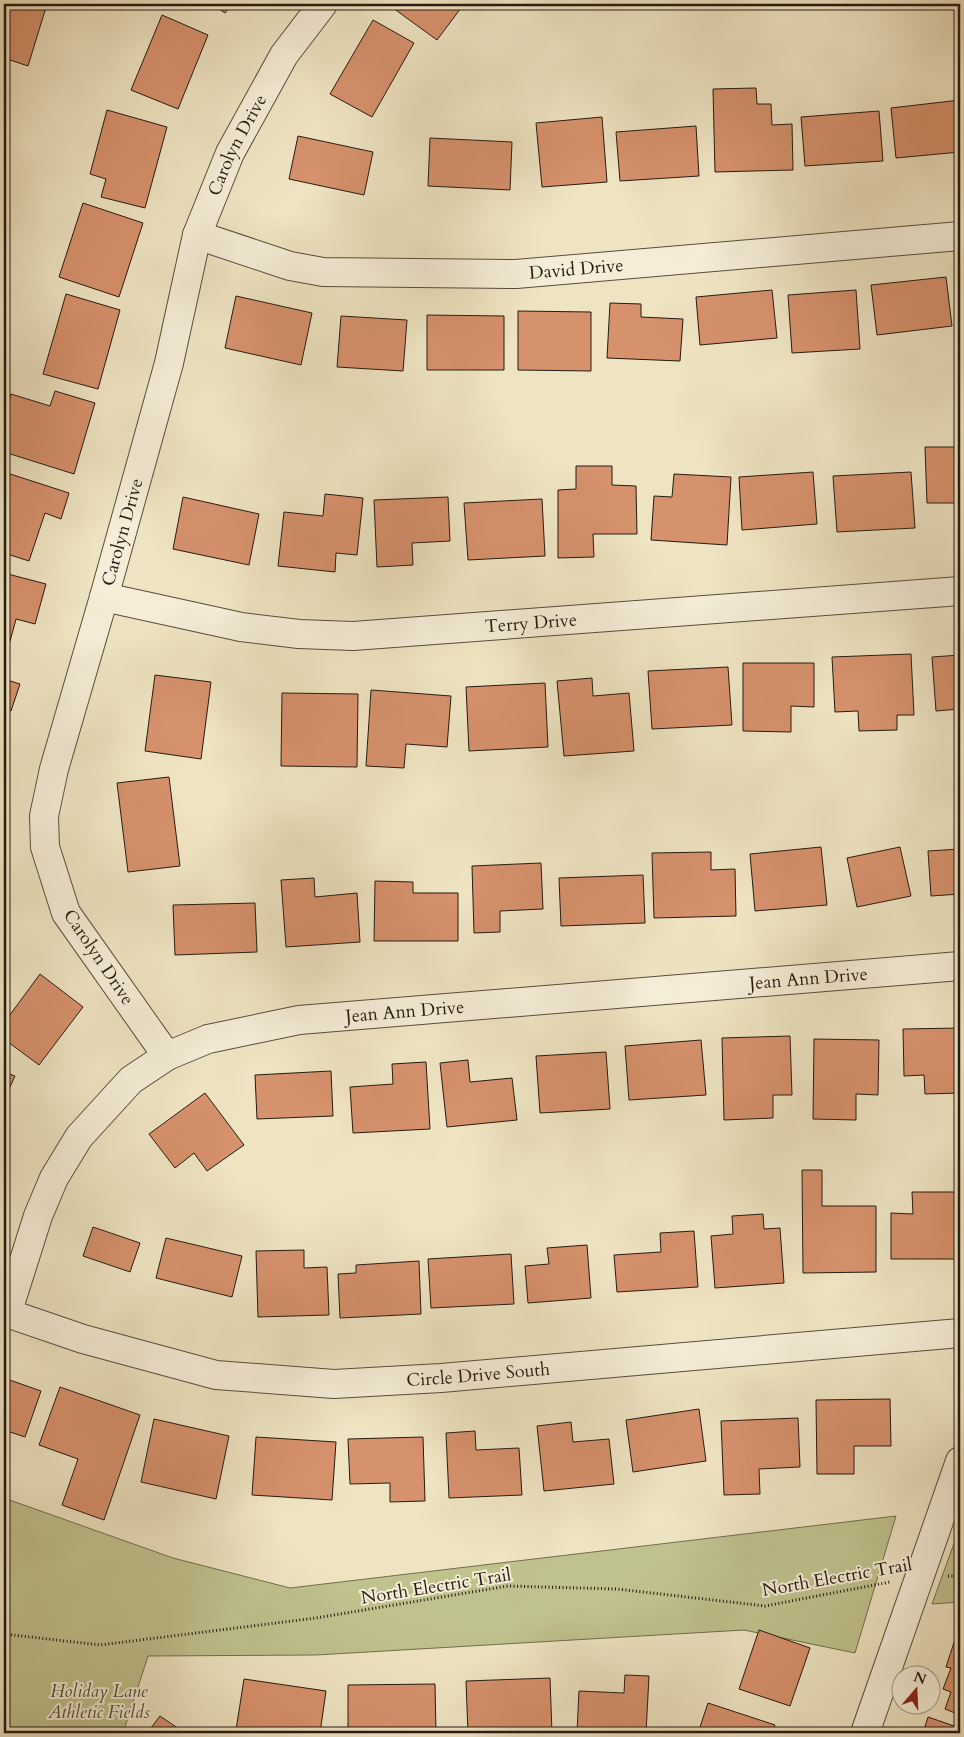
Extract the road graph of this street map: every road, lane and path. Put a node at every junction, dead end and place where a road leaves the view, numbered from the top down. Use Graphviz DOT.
graph roads {
  1 [pos="323,4"];
  2 [pos="197,235"];
  3 [pos="960,236"];
  4 [pos="960,591"];
  5 [pos="104,596"];
  6 [pos="960,966"];
  7 [pos="167,1056"];
  8 [pos="6,1313"];
  9 [pos="960,1333"];
  10 [pos="960,1461"];
  11 [pos="920,1576"];
  12 [pos="960,1576"];
  13 [pos="4,1634"];
  14 [pos="865,1733"];
  1 -- 2 [label="street, Carolyn Drive"];
  2 -- 3 [label="street, David Drive"];
  2 -- 5 [label="street, Carolyn Drive"];
  4 -- 5 [label="street, Terry Drive"];
  5 -- 7 [label="street, Carolyn Drive"];
  6 -- 7 [label="street, Jean Ann Drive"];
  7 -- 8 [label="street, Jean Ann Drive"];
  8 -- 9 [label="street, Circle Drive South"];
  10 -- 11 [label="street"];
  11 -- 12 [label="path, North Electric Trail"];
  11 -- 13 [label="path, North Electric Trail"];
  11 -- 14 [label="street"];
}
